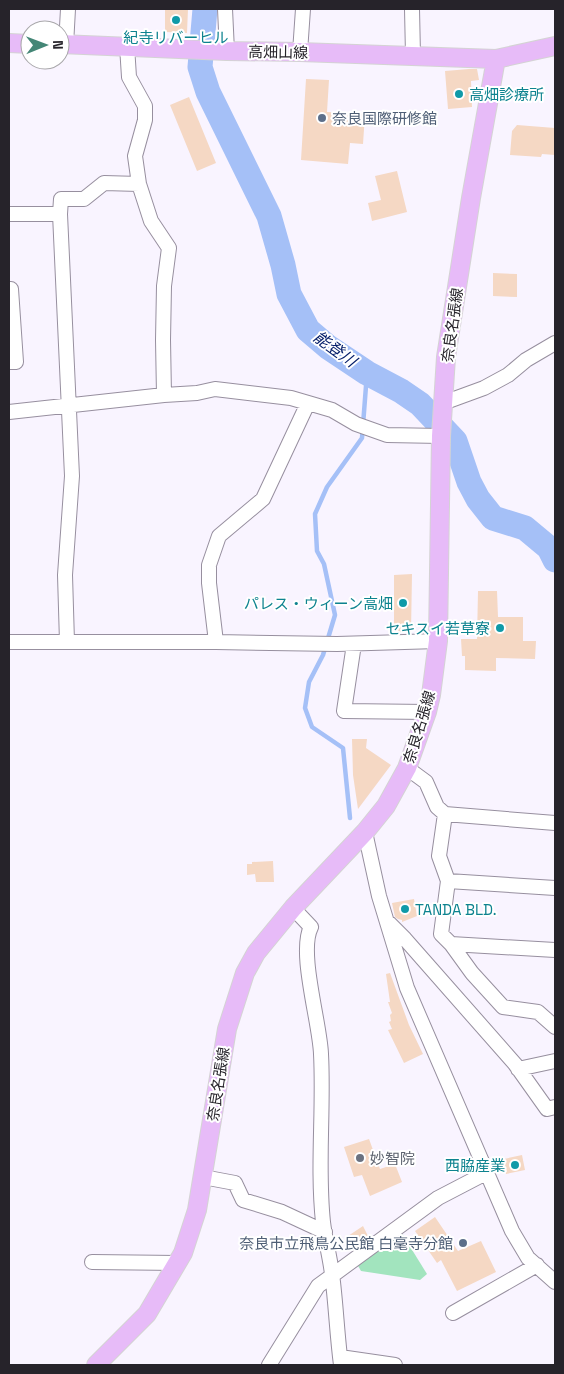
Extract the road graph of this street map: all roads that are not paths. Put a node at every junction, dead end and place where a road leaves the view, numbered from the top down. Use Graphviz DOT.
graph roads {
  1 [pos="225,9"];
  2 [pos="303,9"];
  3 [pos="412,9"];
  4 [pos="70,44"];
  5 [pos="127,46"];
  6 [pos="555,46"];
  7 [pos="219,51"];
  8 [pos="300,52"];
  9 [pos="412,55"];
  10 [pos="496,58"];
  11 [pos="139,184"];
  12 [pos="9,214"];
  13 [pos="60,214"];
  14 [pos="9,289"];
  15 [pos="555,343"];
  16 [pos="9,362"];
  17 [pos="164,394"];
  18 [pos="308,403"];
  19 [pos="68,405"];
  20 [pos="443,406"];
  21 [pos="9,412"];
  22 [pos="441,436"];
  23 [pos="438,641"];
  24 [pos="9,642"];
  25 [pos="67,642"];
  26 [pos="216,642"];
  27 [pos="354,644"];
  28 [pos="427,712"];
  29 [pos="407,768"];
  30 [pos="444,814"];
  31 [pos="555,823"];
  32 [pos="365,832"];
  33 [pos="448,881"];
  34 [pos="555,888"];
  35 [pos="294,908"];
  36 [pos="388,922"];
  37 [pos="451,944"];
  38 [pos="555,950"];
  39 [pos="555,1027"];
  40 [pos="555,1061"];
  41 [pos="518,1069"];
  42 [pos="555,1107"];
  43 [pos="486,1172"];
  44 [pos="203,1177"];
  45 [pos="325,1232"];
  46 [pos="92,1262"];
  47 [pos="176,1263"];
  48 [pos="537,1265"];
  49 [pos="332,1275"];
  50 [pos="555,1282"];
  51 [pos="454,1313"];
  52 [pos="340,1361"];
  53 [pos="96,1365"];
  54 [pos="270,1365"];
  55 [pos="395,1365"];
  1 -- 7 [label="street"];
  2 -- 8 [label="street"];
  3 -- 9 [label="street"];
  4 -- 5 [label="main road, 高畑山線"];
  5 -- 7 [label="main road, 高畑山線"];
  5 -- 11 [label="street"];
  6 -- 10 [label="main road"];
  7 -- 8 [label="main road, 高畑山線"];
  8 -- 9 [label="main road, 高畑山線"];
  9 -- 10 [label="main road, 高畑山線"];
  10 -- 20 [label="main road, 奈良名張線"];
  11 -- 13 [label="street"];
  11 -- 17 [label="street"];
  12 -- 13 [label="street"];
  13 -- 19 [label="street"];
  14 -- 16 [label="street"];
  15 -- 20 [label="street"];
  17 -- 18 [label="street"];
  17 -- 19 [label="street"];
  18 -- 22 [label="street"];
  18 -- 26 [label="street"];
  19 -- 21 [label="street"];
  19 -- 25 [label="street"];
  20 -- 22 [label="main road, 奈良名張線"];
  22 -- 23 [label="main road, 奈良名張線"];
  23 -- 27 [label="street"];
  23 -- 28 [label="main road, 奈良名張線"];
  24 -- 25 [label="street"];
  25 -- 26 [label="street"];
  26 -- 27 [label="street"];
  27 -- 28 [label="street"];
  28 -- 29 [label="main road, 奈良名張線"];
  29 -- 30 [label="street"];
  29 -- 32 [label="main road, 奈良名張線"];
  30 -- 31 [label="street"];
  30 -- 33 [label="street"];
  32 -- 35 [label="main road, 奈良名張線"];
  32 -- 36 [label="street"];
  33 -- 34 [label="street"];
  33 -- 37 [label="street"];
  35 -- 44 [label="main road, 奈良名張線"];
  35 -- 45 [label="street"];
  36 -- 41 [label="street"];
  36 -- 43 [label="street"];
  37 -- 38 [label="street"];
  37 -- 39 [label="street"];
  40 -- 41 [label="street"];
  41 -- 42 [label="street"];
  43 -- 48 [label="street"];
  43 -- 49 [label="street"];
  44 -- 45 [label="street"];
  44 -- 47 [label="main road, 奈良名張線"];
  45 -- 49 [label="street"];
  46 -- 47 [label="street"];
  47 -- 53 [label="main road, 奈良名張線"];
  48 -- 50 [label="street"];
  48 -- 51 [label="street"];
  49 -- 52 [label="street"];
  49 -- 54 [label="street"];
  52 -- 55 [label="street"];
}
